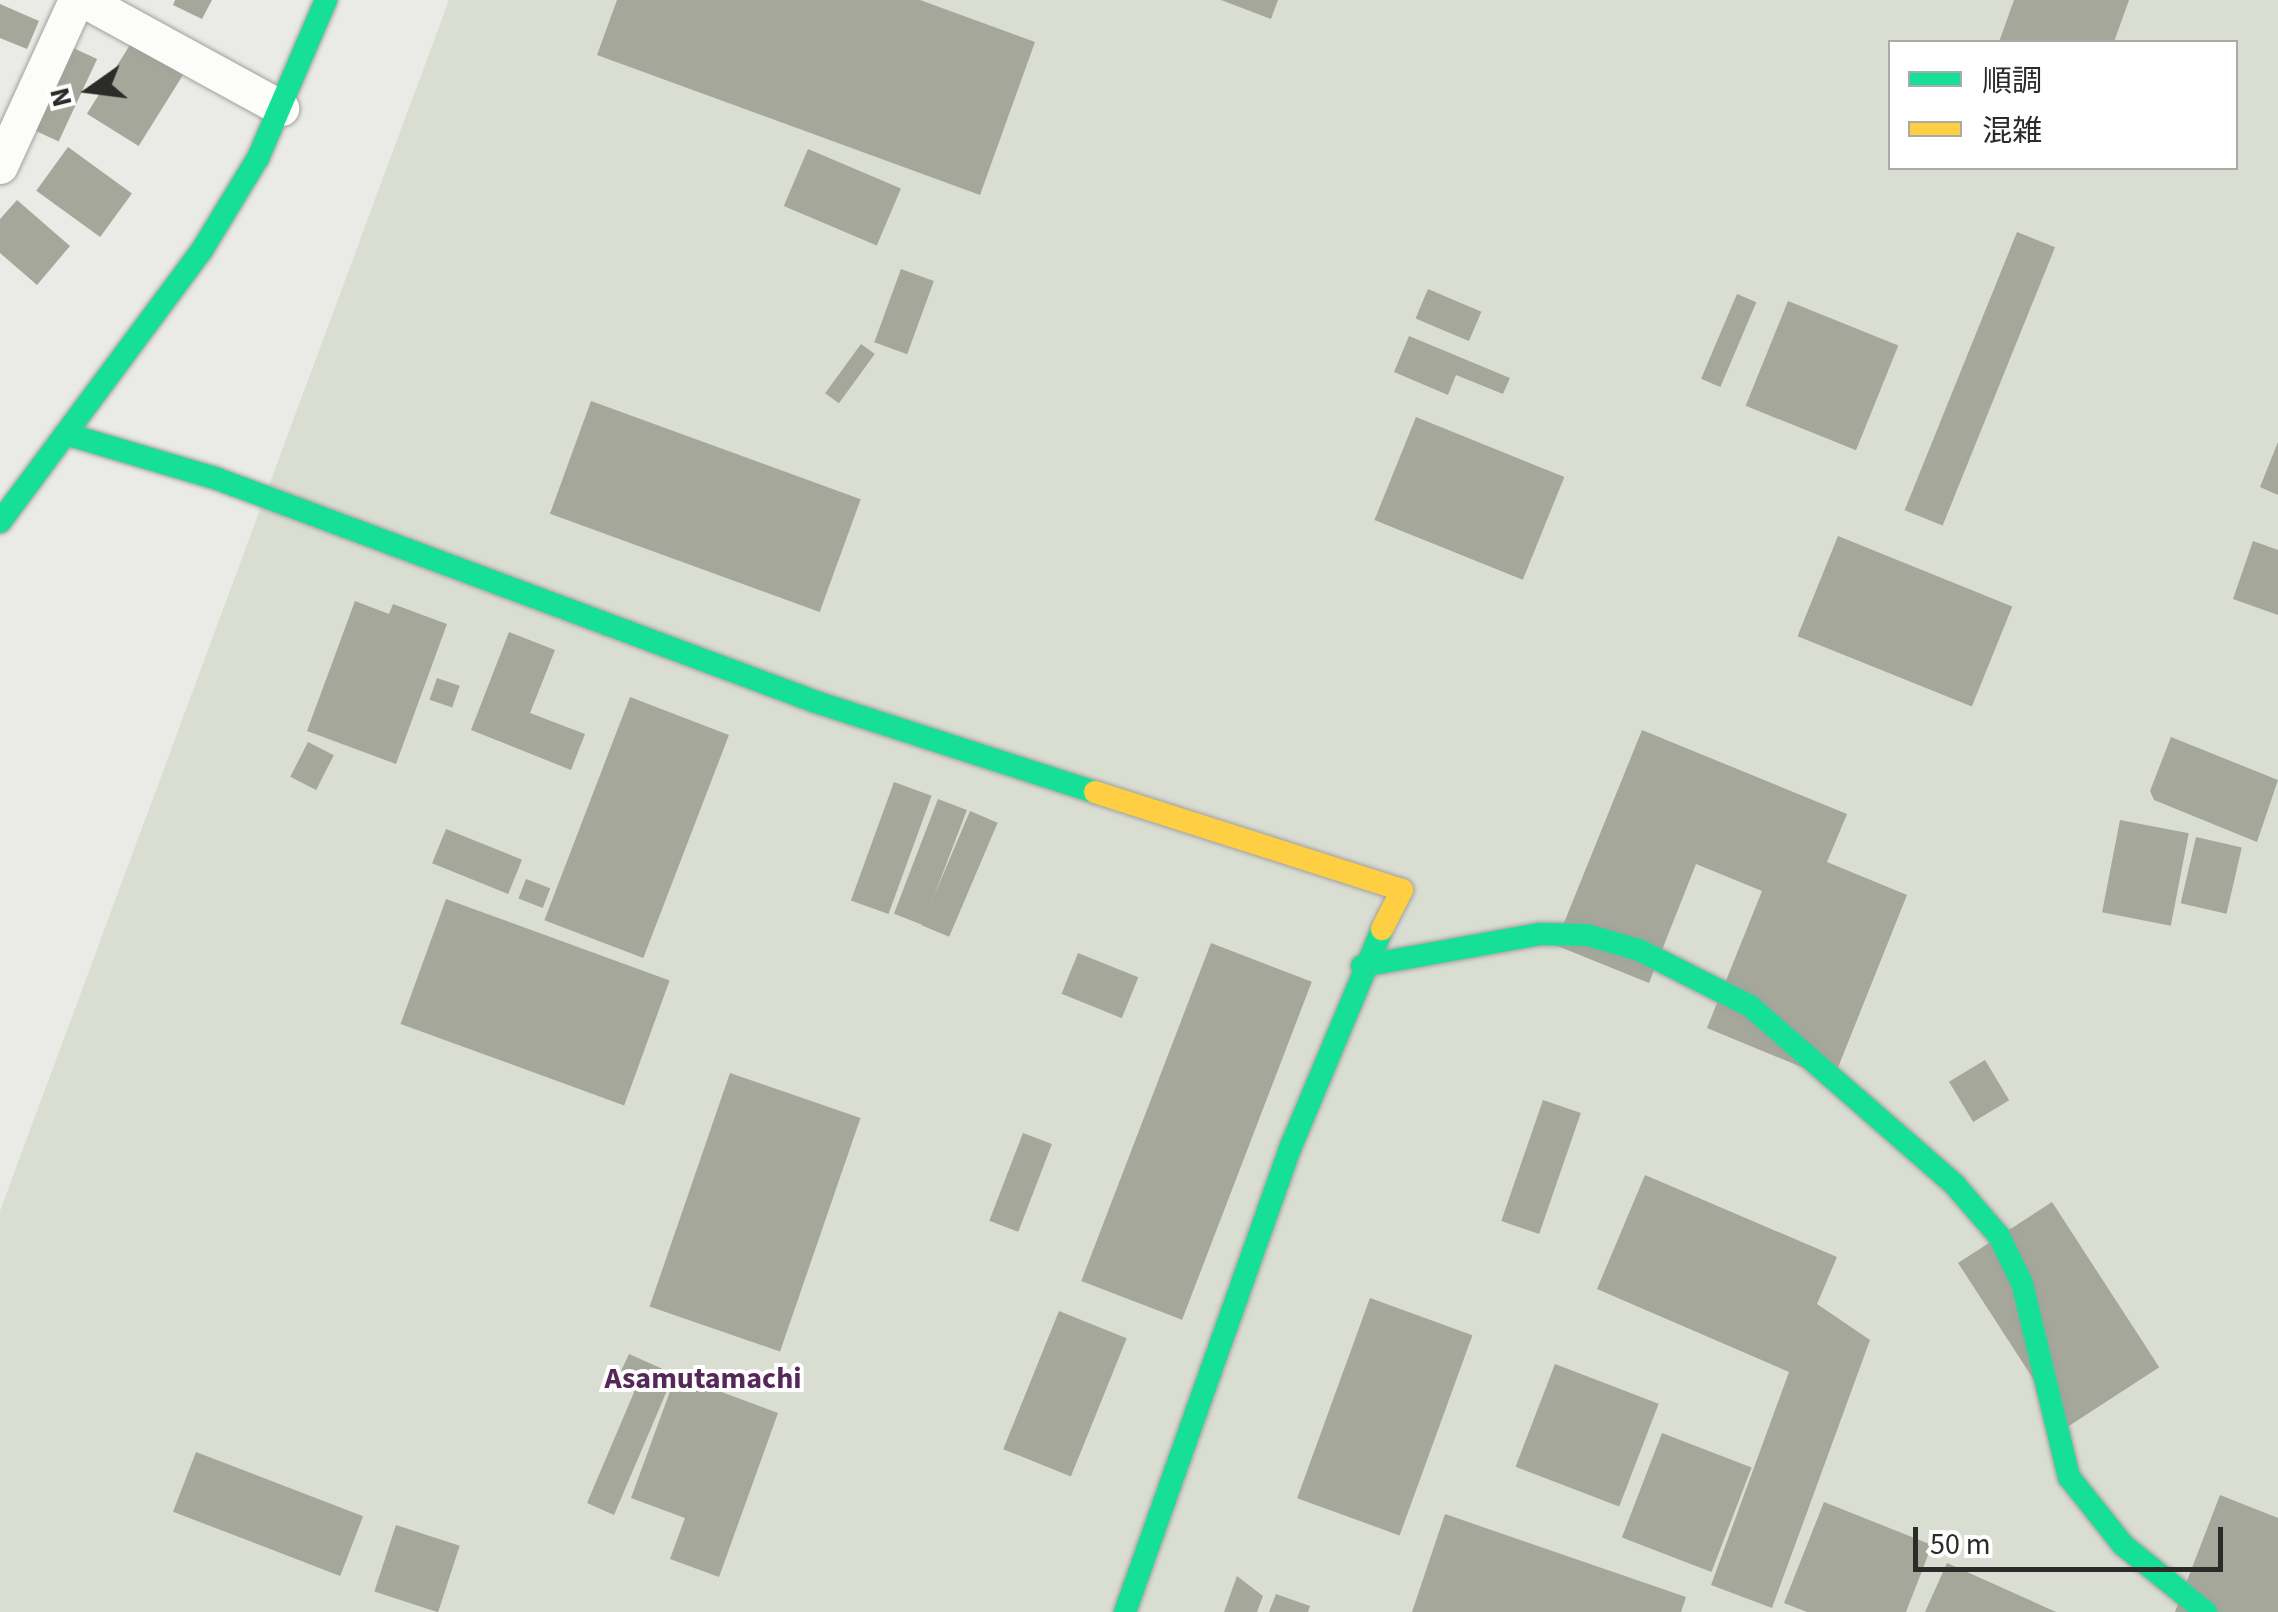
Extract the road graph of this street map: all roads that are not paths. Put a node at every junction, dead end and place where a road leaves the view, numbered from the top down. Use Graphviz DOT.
graph roads {
  1 [pos="76,0"];
  2 [pos="84,0"];
  3 [pos="326,0"];
  4 [pos="281,108"];
  5 [pos="0,166"];
  6 [pos="66,434"];
  7 [pos="0,522"];
  8 [pos="1362,966"];
  9 [pos="1125,1612"];
  10 [pos="2206,1612"];
  1 -- 5 [label="street"];
  2 -- 4 [label="street"];
  3 -- 4 [label="street"];
  4 -- 6 [label="street"];
  6 -- 7 [label="street"];
  6 -- 8 [label="street"];
  8 -- 9 [label="street"];
  8 -- 10 [label="street"];
}
